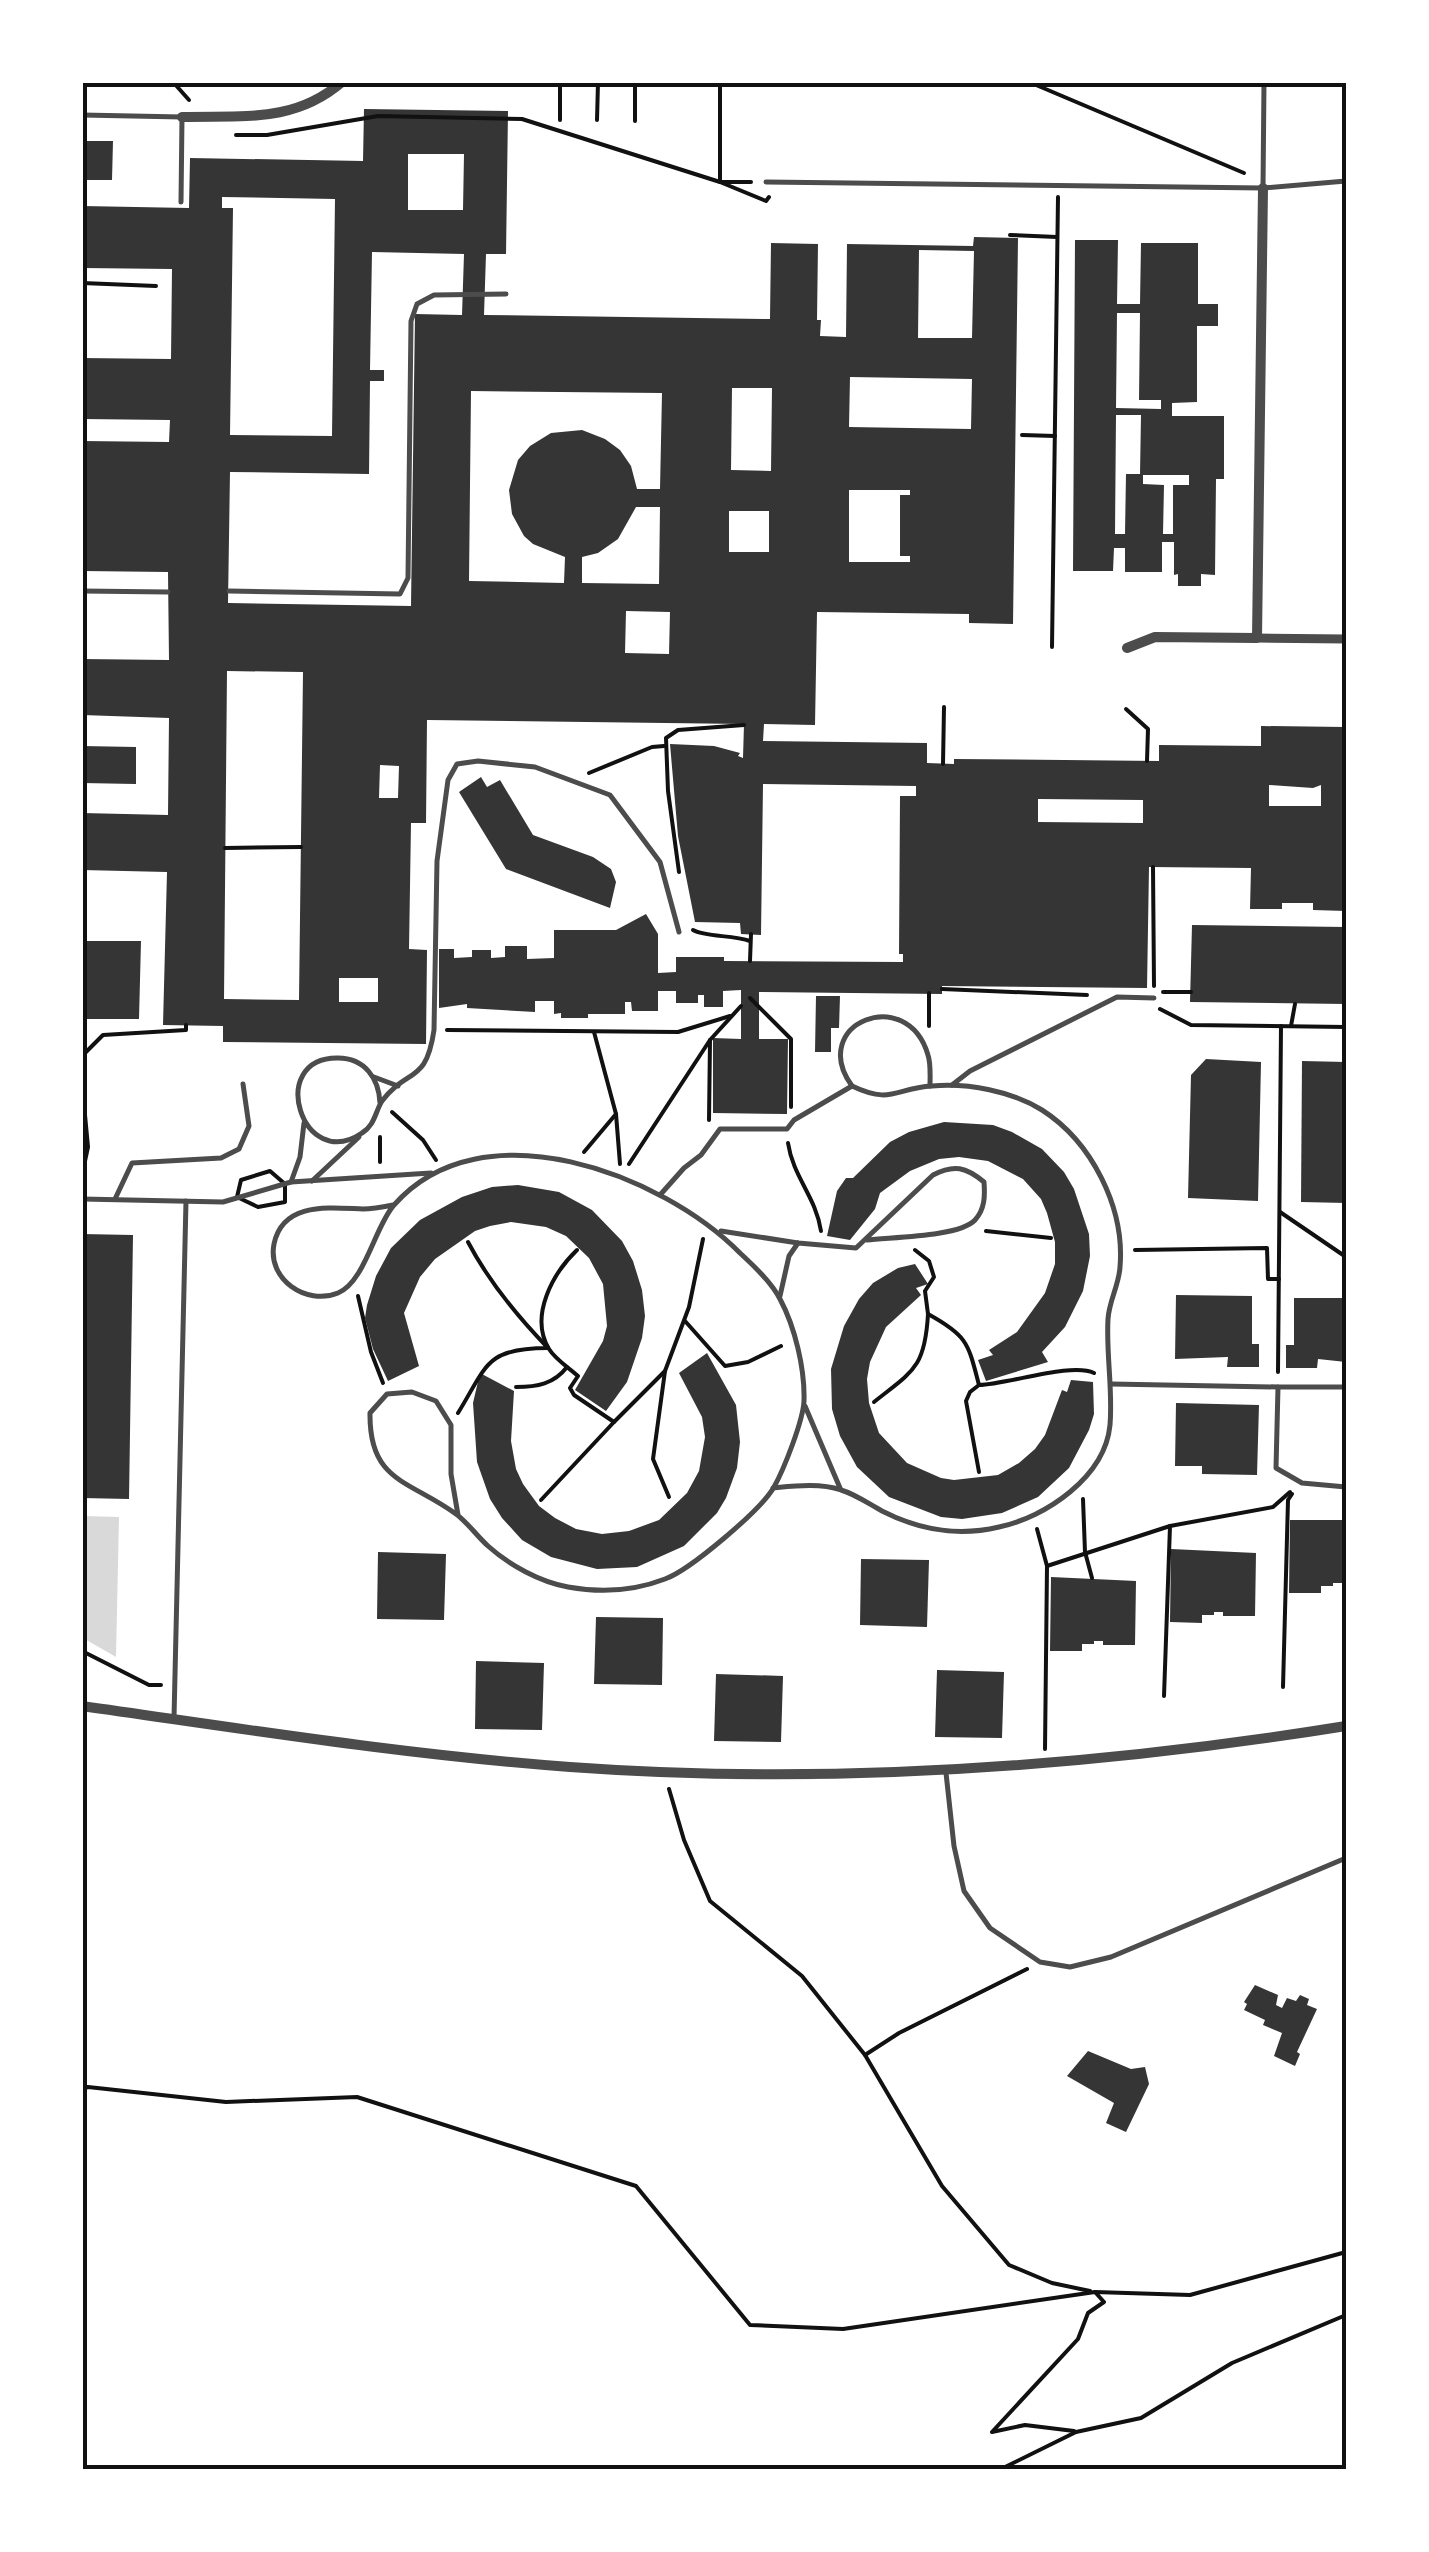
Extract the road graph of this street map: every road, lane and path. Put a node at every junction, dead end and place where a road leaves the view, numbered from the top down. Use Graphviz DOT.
graph roads {
  1 [pos="173,82"];
  2 [pos="342,82"];
  3 [pos="560,82"];
  4 [pos="598,82"];
  5 [pos="635,82"];
  6 [pos="720,82"];
  7 [pos="1029,82"];
  8 [pos="1264,82"];
  9 [pos="189,100"];
  10 [pos="82,115"];
  11 [pos="182,116"];
  12 [pos="560,120"];
  13 [pos="597,120"];
  14 [pos="635,121"];
  15 [pos="227,135"];
  16 [pos="1346,181"];
  17 [pos="720,182"];
  18 [pos="766,182"];
  19 [pos="1058,186"];
  20 [pos="1263,188"];
  21 [pos="181,202"];
  22 [pos="1010,235"];
  23 [pos="1057,236"];
  24 [pos="82,284"];
  25 [pos="156,286"];
  26 [pos="506,294"];
  27 [pos="1022,436"];
  28 [pos="1055,436"];
  29 [pos="82,591"];
  30 [pos="229,591"];
  31 [pos="168,592"];
  32 [pos="1256,638"];
  33 [pos="1346,640"];
  34 [pos="1052,647"];
  35 [pos="1127,648"];
  36 [pos="944,707"];
  37 [pos="1126,710"];
  38 [pos="673,723"];
  39 [pos="744,725"];
  40 [pos="674,732"];
  41 [pos="666,746"];
  42 [pos="1146,760"];
  43 [pos="943,764"];
  44 [pos="570,780"];
  45 [pos="301,847"];
  46 [pos="225,848"];
  47 [pos="1153,867"];
  48 [pos="681,879"];
  49 [pos="692,927"];
  50 [pos="679,932"];
  51 [pos="750,961"];
  52 [pos="942,990"];
  53 [pos="1191,992"];
  54 [pos="1116,997"];
  55 [pos="750,998"];
  56 [pos="1154,998"];
  57 [pos="1295,1004"];
  58 [pos="741,1006"];
  59 [pos="730,1016"];
  60 [pos="186,1025"];
  61 [pos="1280,1026"];
  62 [pos="1291,1026"];
  63 [pos="1346,1027"];
  64 [pos="434,1030"];
  65 [pos="594,1032"];
  66 [pos="710,1040"];
  67 [pos="82,1056"];
  68 [pos="374,1077"];
  69 [pos="82,1083"];
  70 [pos="243,1084"];
  71 [pos="398,1086"];
  72 [pos="852,1086"];
  73 [pos="930,1086"];
  74 [pos="950,1086"];
  75 [pos="380,1103"];
  76 [pos="616,1114"];
  77 [pos="304,1122"];
  78 [pos="789,1126"];
  79 [pos="362,1134"];
  80 [pos="710,1140"];
  81 [pos="82,1141"];
  82 [pos="88,1147"];
  83 [pos="569,1161"];
  84 [pos="442,1169"];
  85 [pos="434,1172"];
  86 [pos="82,1175"];
  87 [pos="621,1177"];
  88 [pos="380,1179"];
  89 [pos="291,1182"];
  90 [pos="310,1183"];
  91 [pos="660,1195"];
  92 [pos="82,1198"];
  93 [pos="115,1200"];
  94 [pos="186,1201"];
  95 [pos="393,1206"];
  96 [pos="1279,1212"];
  97 [pos="706,1225"];
  98 [pos="962,1229"];
  99 [pos="718,1231"];
  100 [pos="1051,1238"];
  101 [pos="867,1240"];
  102 [pos="468,1242"];
  103 [pos="798,1243"];
  104 [pos="823,1245"];
  105 [pos="578,1250"];
  106 [pos="915,1250"];
  107 [pos="1129,1250"];
  108 [pos="1346,1258"];
  109 [pos="356,1276"];
  110 [pos="1279,1279"];
  111 [pos="780,1298"];
  112 [pos="928,1314"];
  113 [pos="684,1320"];
  114 [pos="794,1339"];
  115 [pos="548,1348"];
  116 [pos="567,1367"];
  117 [pos="665,1371"];
  118 [pos="1110,1384"];
  119 [pos="979,1385"];
  120 [pos="516,1386"];
  121 [pos="1278,1387"];
  122 [pos="1346,1387"];
  123 [pos="388,1394"];
  124 [pos="874,1402"];
  125 [pos="804,1403"];
  126 [pos="614,1422"];
  127 [pos="451,1425"];
  128 [pos="979,1472"];
  129 [pos="1083,1482"];
  130 [pos="1302,1483"];
  131 [pos="1346,1487"];
  132 [pos="773,1488"];
  133 [pos="840,1490"];
  134 [pos="669,1496"];
  135 [pos="541,1500"];
  136 [pos="458,1515"];
  137 [pos="1034,1516"];
  138 [pos="1170,1526"];
  139 [pos="1085,1552"];
  140 [pos="1047,1566"];
  141 [pos="1092,1578"];
  142 [pos="82,1651"];
  143 [pos="176,1685"];
  144 [pos="1283,1687"];
  145 [pos="1164,1696"];
  146 [pos="82,1706"];
  147 [pos="174,1719"];
  148 [pos="1346,1726"];
  149 [pos="1045,1764"];
  150 [pos="946,1770"];
  151 [pos="665,1771"];
  152 [pos="1346,1858"];
  153 [pos="1040,1962"];
  154 [pos="864,2056"];
  155 [pos="82,2089"];
  156 [pos="1346,2252"];
  157 [pos="1095,2292"];
  158 [pos="1346,2315"];
  159 [pos="1076,2432"];
  160 [pos="999,2470"];
  1 -- 9 [label="path"];
  2 -- 11 [label="street"];
  3 -- 12 [label="path"];
  4 -- 13 [label="path"];
  5 -- 14 [label="path"];
  6 -- 17 [label="path"];
  7 -- 20 [label="path"];
  8 -- 20 [label="lane"];
  10 -- 11 [label="lane"];
  11 -- 21 [label="lane"];
  15 -- 17 [label="path"];
  16 -- 20 [label="lane"];
  17 -- 18 [label="path"];
  18 -- 19 [label="lane"];
  19 -- 20 [label="lane"];
  19 -- 23 [label="path"];
  20 -- 32 [label="street"];
  22 -- 23 [label="path"];
  23 -- 28 [label="path"];
  24 -- 25 [label="path"];
  26 -- 30 [label="lane"];
  27 -- 28 [label="path"];
  28 -- 34 [label="path"];
  29 -- 31 [label="lane"];
  32 -- 33 [label="street"];
  32 -- 35 [label="street"];
  36 -- 43 [label="path"];
  37 -- 42 [label="path"];
  38 -- 40 [label="path"];
  39 -- 40 [label="path"];
  40 -- 41 [label="path"];
  41 -- 44 [label="path"];
  41 -- 48 [label="path"];
  44 -- 50 [label="lane"];
  44 -- 64 [label="lane"];
  45 -- 46 [label="path"];
  47 -- 53 [label="path"];
  49 -- 51 [label="path"];
  52 -- 54 [label="path"];
  54 -- 56 [label="lane"];
  54 -- 74 [label="lane"];
  55 -- 78 [label="path"];
  56 -- 61 [label="path"];
  57 -- 62 [label="path"];
  58 -- 59 [label="path"];
  59 -- 65 [label="path"];
  59 -- 66 [label="path"];
  60 -- 67 [label="path"];
  61 -- 62 [label="path"];
  61 -- 96 [label="path"];
  62 -- 63 [label="path"];
  64 -- 65 [label="path"];
  64 -- 71 [label="lane"];
  65 -- 76 [label="path"];
  66 -- 80 [label="path"];
  66 -- 87 [label="path"];
  68 -- 71 [label="lane"];
  68 -- 75 [label="lane"];
  68 -- 77 [label="lane"];
  69 -- 82 [label="path"];
  70 -- 93 [label="lane"];
  71 -- 75 [label="lane"];
  72 -- 73 [label="lane"];
  72 -- 73 [label="lane"];
  72 -- 78 [label="lane"];
  73 -- 74 [label="lane"];
  74 -- 118 [label="lane"];
  75 -- 79 [label="lane"];
  75 -- 84 [label="path"];
  75 -- 88 [label="path"];
  76 -- 83 [label="path"];
  76 -- 87 [label="path"];
  77 -- 79 [label="lane"];
  77 -- 89 [label="lane"];
  78 -- 80 [label="lane"];
  78 -- 104 [label="path"];
  79 -- 90 [label="lane"];
  80 -- 91 [label="lane"];
  81 -- 82 [label="path"];
  82 -- 86 [label="path"];
  83 -- 84 [label="lane"];
  83 -- 87 [label="lane"];
  84 -- 85 [label="lane"];
  85 -- 88 [label="lane"];
  85 -- 95 [label="lane"];
  87 -- 91 [label="lane"];
  88 -- 90 [label="lane"];
  89 -- 90 [label="lane"];
  89 -- 94 [label="lane"];
  91 -- 97 [label="lane"];
  92 -- 93 [label="lane"];
  93 -- 94 [label="lane"];
  94 -- 143 [label="lane"];
  95 -- 109 [label="lane"];
  95 -- 109 [label="lane"];
  96 -- 108 [label="path"];
  96 -- 110 [label="path"];
  97 -- 99 [label="lane"];
  97 -- 113 [label="path"];
  98 -- 100 [label="path"];
  98 -- 101 [label="lane"];
  98 -- 101 [label="lane"];
  99 -- 103 [label="lane"];
  99 -- 111 [label="lane"];
  101 -- 104 [label="lane"];
  102 -- 115 [label="path"];
  103 -- 104 [label="lane"];
  103 -- 111 [label="lane"];
  105 -- 115 [label="path"];
  106 -- 112 [label="path"];
  107 -- 110 [label="path"];
  109 -- 123 [label="path"];
  110 -- 121 [label="path"];
  111 -- 114 [label="lane"];
  112 -- 119 [label="path"];
  112 -- 124 [label="path"];
  113 -- 114 [label="path"];
  113 -- 117 [label="path"];
  114 -- 125 [label="lane"];
  115 -- 116 [label="path"];
  115 -- 127 [label="path"];
  116 -- 120 [label="path"];
  116 -- 126 [label="path"];
  117 -- 126 [label="path"];
  117 -- 134 [label="path"];
  118 -- 119 [label="path"];
  118 -- 121 [label="lane"];
  118 -- 129 [label="lane"];
  119 -- 128 [label="path"];
  121 -- 122 [label="lane"];
  121 -- 130 [label="lane"];
  123 -- 127 [label="lane"];
  123 -- 136 [label="lane"];
  125 -- 132 [label="lane"];
  125 -- 133 [label="lane"];
  126 -- 135 [label="path"];
  127 -- 136 [label="lane"];
  129 -- 137 [label="lane"];
  129 -- 139 [label="path"];
  130 -- 131 [label="lane"];
  130 -- 138 [label="path"];
  130 -- 144 [label="path"];
  132 -- 133 [label="lane"];
  132 -- 136 [label="lane"];
  133 -- 137 [label="lane"];
  137 -- 140 [label="path"];
  138 -- 139 [label="path"];
  138 -- 145 [label="path"];
  139 -- 140 [label="path"];
  139 -- 141 [label="path"];
  140 -- 149 [label="path"];
  142 -- 143 [label="path"];
  143 -- 147 [label="lane"];
  146 -- 147 [label="street"];
  147 -- 151 [label="street"];
  148 -- 149 [label="street"];
  149 -- 150 [label="street"];
  150 -- 151 [label="street"];
  150 -- 153 [label="lane"];
  151 -- 154 [label="path"];
  152 -- 153 [label="lane"];
  153 -- 154 [label="path"];
  154 -- 157 [label="path"];
  155 -- 157 [label="path"];
  156 -- 157 [label="path"];
  157 -- 159 [label="path"];
  158 -- 159 [label="path"];
  159 -- 160 [label="path"];
}
